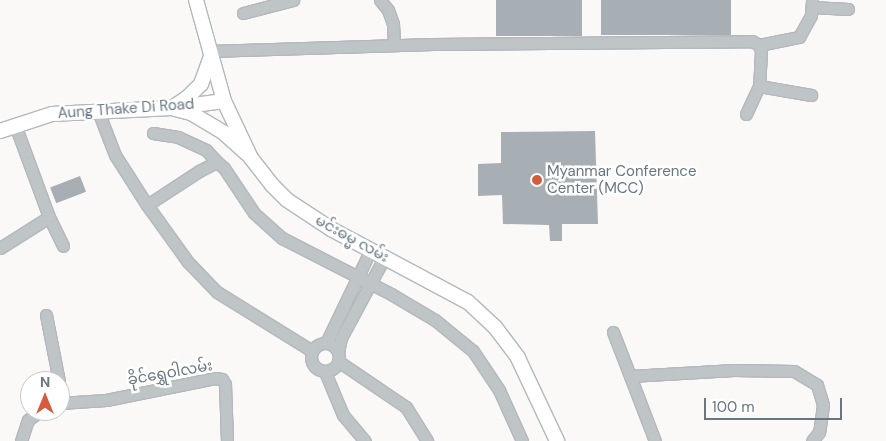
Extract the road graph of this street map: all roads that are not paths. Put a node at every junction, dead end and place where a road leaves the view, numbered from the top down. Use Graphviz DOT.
graph roads {
  1 [pos="196,0"];
  2 [pos="380,0"];
  3 [pos="286,1"];
  4 [pos="812,4"];
  5 [pos="848,9"];
  6 [pos="243,13"];
  7 [pos="394,45"];
  8 [pos="760,45"];
  9 [pos="210,54"];
  10 [pos="759,86"];
  11 [pos="811,95"];
  12 [pos="224,101"];
  13 [pos="172,108"];
  14 [pos="98,111"];
  15 [pos="746,114"];
  16 [pos="16,125"];
  17 [pos="0,131"];
  18 [pos="153,133"];
  19 [pos="251,158"];
  20 [pos="217,162"];
  21 [pos="146,205"];
  22 [pos="49,217"];
  23 [pos="62,246"];
  24 [pos="0,248"];
  25 [pos="370,251"];
  26 [pos="384,258"];
  27 [pos="357,278"];
  28 [pos="368,284"];
  29 [pos="46,315"];
  30 [pos="613,332"];
  31 [pos="326,343"];
  32 [pos="312,351"];
  33 [pos="338,357"];
  34 [pos="58,371"];
  35 [pos="325,372"];
  36 [pos="630,376"];
  37 [pos="70,402"];
  38 [pos="28,421"];
  39 [pos="21,441"];
  40 [pos="227,441"];
  41 [pos="365,441"];
  42 [pos="427,441"];
  43 [pos="522,441"];
  44 [pos="557,441"];
  45 [pos="655,441"];
  46 [pos="812,441"];
  1 -- 9 [label="main road, မင်းဓမ္မ လမ်း"];
  2 -- 7 [label="street"];
  3 -- 6 [label="street"];
  4 -- 5 [label="street"];
  4 -- 8 [label="street"];
  7 -- 8 [label="street"];
  7 -- 9 [label="street"];
  8 -- 10 [label="street"];
  9 -- 12 [label="main road, မင်းဓမ္မ လမ်း"];
  9 -- 13 [label="main road"];
  10 -- 11 [label="street"];
  10 -- 15 [label="street"];
  12 -- 13 [label="main road, Aung Thake Di Road"];
  12 -- 19 [label="main road, မင်းဓမ္မ လမ်း"];
  13 -- 14 [label="main road, Aung Thake Di Road"];
  13 -- 19 [label="main road"];
  14 -- 16 [label="main road, Aung Thake Di Road"];
  14 -- 21 [label="street"];
  16 -- 17 [label="main road, Aung Thake Di Road"];
  16 -- 22 [label="street"];
  18 -- 20 [label="street"];
  19 -- 25 [label="main road, မင်းဓမ္မ လမ်း"];
  20 -- 21 [label="street"];
  20 -- 27 [label="street"];
  21 -- 32 [label="street"];
  22 -- 23 [label="street"];
  22 -- 24 [label="street"];
  25 -- 26 [label="main road, မင်းဓမ္မ လမ်း"];
  25 -- 27 [label="street"];
  26 -- 28 [label="street"];
  26 -- 44 [label="main road, မင်းဓမ္မ လမ်း"];
  27 -- 28 [label="street"];
  27 -- 31 [label="street"];
  28 -- 33 [label="street"];
  28 -- 43 [label="street"];
  29 -- 34 [label="street"];
  30 -- 36 [label="street"];
  31 -- 32 [label="street"];
  31 -- 33 [label="street"];
  32 -- 35 [label="street"];
  33 -- 35 [label="street"];
  33 -- 42 [label="street"];
  35 -- 41 [label="street"];
  36 -- 45 [label="street"];
  36 -- 46 [label="street"];
  37 -- 40 [label="street, ခိုင်ရွှေဝါလမ်း"];
  38 -- 39 [label="street"];
}
